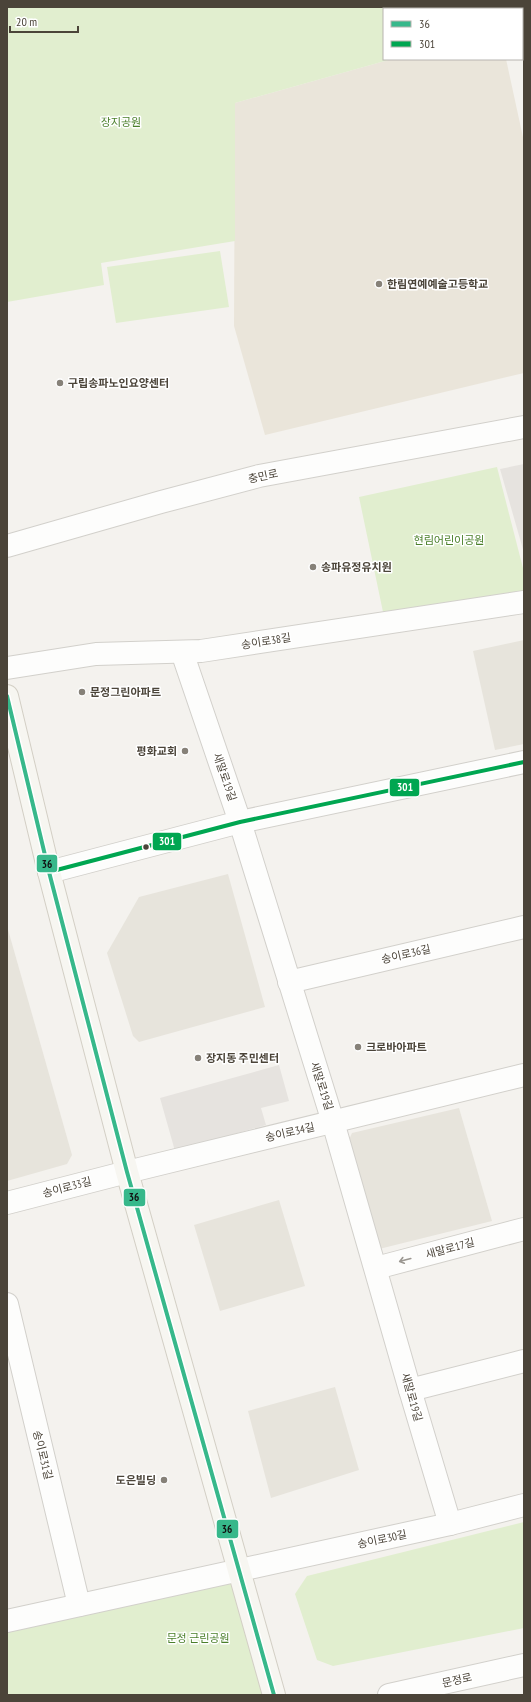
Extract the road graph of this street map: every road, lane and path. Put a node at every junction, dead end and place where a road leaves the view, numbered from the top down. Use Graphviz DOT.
graph roads {
  1 [pos="524,427"];
  2 [pos="7,546"];
  3 [pos="524,602"];
  4 [pos="182,652"];
  5 [pos="7,668"];
  6 [pos="7,696"];
  7 [pos="524,762"];
  8 [pos="240,822"];
  9 [pos="49,872"];
  10 [pos="524,927"];
  11 [pos="289,982"];
  12 [pos="524,1075"];
  13 [pos="334,1122"];
  14 [pos="127,1172"];
  15 [pos="7,1202"];
  16 [pos="524,1229"];
  17 [pos="376,1268"];
  18 [pos="7,1304"];
  19 [pos="524,1361"];
  20 [pos="410,1390"];
  21 [pos="524,1505"];
  22 [pos="450,1524"];
  23 [pos="238,1570"];
  24 [pos="79,1605"];
  25 [pos="7,1621"];
  26 [pos="524,1665"];
  27 [pos="274,1695"];
  28 [pos="389,1695"];
  1 -- 2 [label="street, 충민로"];
  3 -- 4 [label="street, 송이로38길"];
  4 -- 5 [label="street, 송이로38길"];
  4 -- 8 [label="street, 새말로19길"];
  6 -- 9 [label="main road"];
  7 -- 8 [label="street"];
  8 -- 9 [label="street"];
  8 -- 11 [label="street, 새말로19길"];
  9 -- 14 [label="main road"];
  10 -- 11 [label="street, 송이로36길"];
  11 -- 13 [label="street, 새말로19길"];
  12 -- 13 [label="street, 송이로34길"];
  13 -- 14 [label="street, 송이로34길"];
  13 -- 17 [label="street, 새말로19길"];
  14 -- 15 [label="street, 송이로33길"];
  14 -- 23 [label="main road"];
  16 -- 17 [label="street, 새말로17길, one-way"];
  17 -- 20 [label="street, 새말로19길"];
  18 -- 24 [label="street, 송이로31길"];
  19 -- 20 [label="street"];
  20 -- 22 [label="street, 새말로19길"];
  21 -- 22 [label="street, 송이로30길"];
  22 -- 23 [label="street, 송이로30길"];
  23 -- 24 [label="street"];
  23 -- 27 [label="main road"];
  24 -- 25 [label="street"];
  26 -- 28 [label="street, 문정로"];
}
